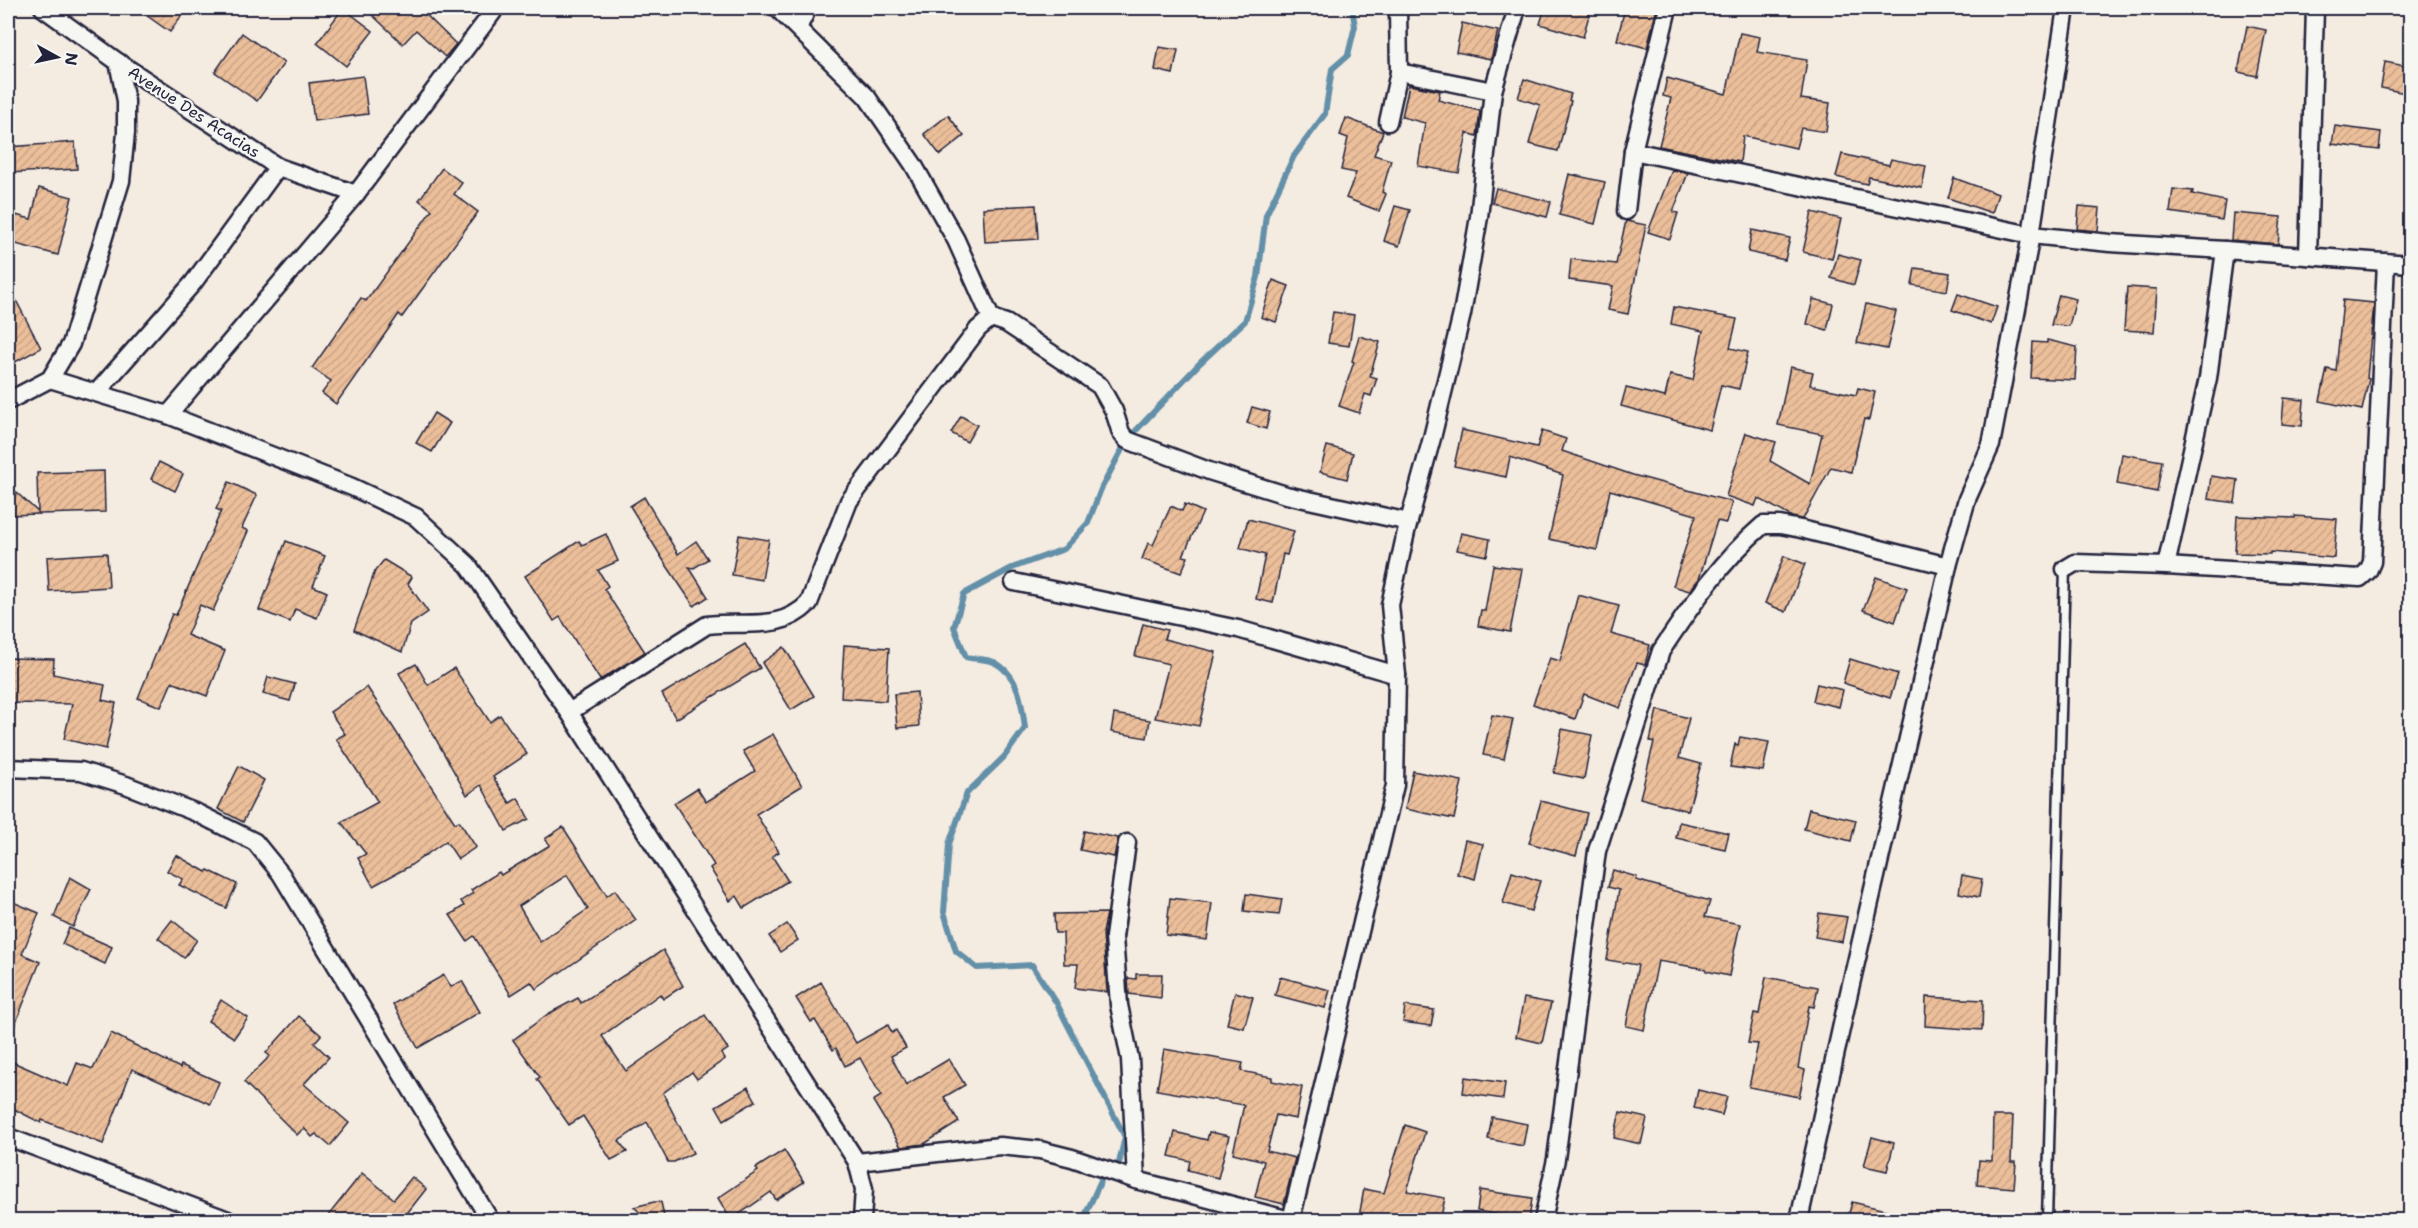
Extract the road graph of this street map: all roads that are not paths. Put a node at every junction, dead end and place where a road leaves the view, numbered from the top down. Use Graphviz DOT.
graph roads {
  1 [pos="44,8"];
  2 [pos="777,8"];
  3 [pos="808,8"];
  4 [pos="1517,8"];
  5 [pos="1668,8"];
  6 [pos="2066,8"];
  7 [pos="2315,8"];
  8 [pos="493,9"];
  9 [pos="1398,10"];
  10 [pos="798,28"];
  11 [pos="118,62"];
  12 [pos="1399,72"];
  13 [pos="1493,91"];
  14 [pos="1388,122"];
  15 [pos="1633,151"];
  16 [pos="278,166"];
  17 [pos="356,194"];
  18 [pos="1626,211"];
  19 [pos="2031,235"];
  20 [pos="2225,250"];
  21 [pos="2308,256"];
  22 [pos="2386,262"];
  23 [pos="2410,264"];
  24 [pos="991,318"];
  25 [pos="50,379"];
  26 [pos="97,392"];
  27 [pos="8,401"];
  28 [pos="168,415"];
  29 [pos="1409,522"];
  30 [pos="1948,566"];
  31 [pos="2166,566"];
  32 [pos="2065,569"];
  33 [pos="1014,582"];
  34 [pos="1397,675"];
  35 [pos="569,712"];
  36 [pos="8,768"];
  37 [pos="1127,843"];
  38 [pos="8,1137"];
  39 [pos="857,1162"];
  40 [pos="1130,1177"];
  41 [pos="228,1221"];
  42 [pos="490,1221"];
  43 [pos="862,1221"];
  44 [pos="1290,1221"];
  45 [pos="1543,1221"];
  46 [pos="1799,1221"];
  47 [pos="2047,1221"];
  1 -- 11 [label="street, Avenue Des Acacias"];
  2 -- 10 [label="street"];
  3 -- 10 [label="street"];
  4 -- 13 [label="street"];
  5 -- 15 [label="street"];
  6 -- 19 [label="street"];
  7 -- 21 [label="street"];
  8 -- 17 [label="street"];
  9 -- 12 [label="street"];
  10 -- 24 [label="street"];
  11 -- 16 [label="street, Avenue Des Acacias"];
  11 -- 25 [label="street"];
  12 -- 13 [label="street"];
  12 -- 14 [label="street"];
  13 -- 29 [label="street"];
  15 -- 18 [label="street"];
  15 -- 19 [label="street"];
  16 -- 17 [label="street, Avenue Des Acacias"];
  16 -- 26 [label="street"];
  17 -- 28 [label="street"];
  19 -- 20 [label="street"];
  19 -- 30 [label="street"];
  20 -- 21 [label="street"];
  20 -- 31 [label="street"];
  21 -- 22 [label="street"];
  22 -- 23 [label="street"];
  22 -- 31 [label="street"];
  24 -- 29 [label="street"];
  24 -- 35 [label="street"];
  25 -- 26 [label="street"];
  25 -- 27 [label="street"];
  26 -- 28 [label="street"];
  28 -- 35 [label="street"];
  29 -- 34 [label="street"];
  30 -- 45 [label="street"];
  30 -- 46 [label="street"];
  31 -- 32 [label="street"];
  32 -- 47 [label="lane"];
  33 -- 34 [label="street"];
  34 -- 44 [label="street"];
  35 -- 39 [label="street"];
  36 -- 42 [label="street"];
  37 -- 40 [label="street"];
  38 -- 41 [label="street"];
  39 -- 40 [label="street"];
  39 -- 43 [label="street"];
  40 -- 44 [label="street"];
}
